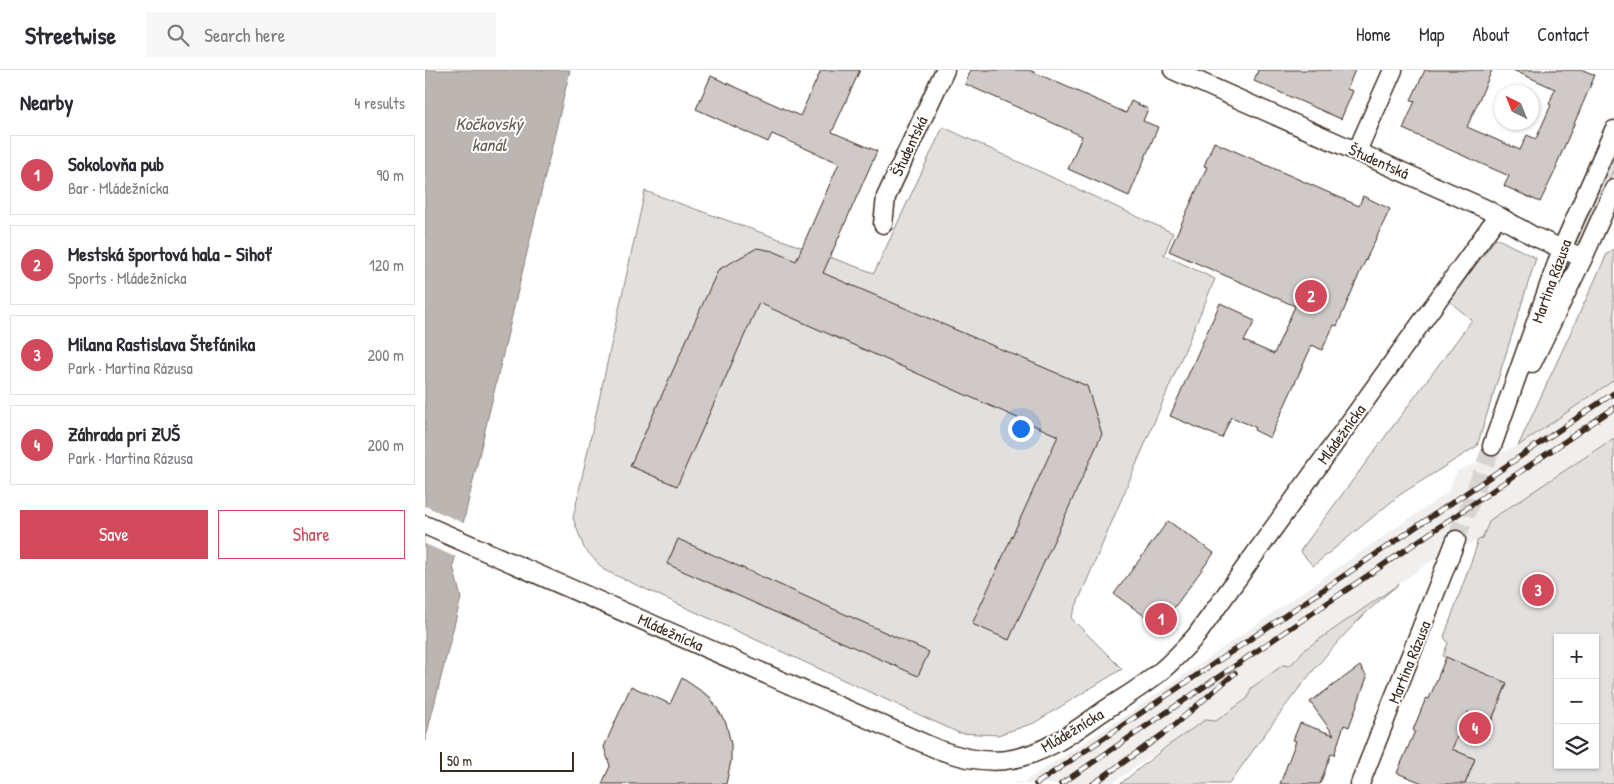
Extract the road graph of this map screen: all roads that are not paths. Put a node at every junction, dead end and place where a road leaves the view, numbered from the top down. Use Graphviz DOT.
graph roads {
  1 [pos="945,70"];
  2 [pos="1173,70"];
  3 [pos="1393,70"];
  4 [pos="1614,130"];
  5 [pos="1357,151"];
  6 [pos="1614,189"];
  7 [pos="1498,216"];
  8 [pos="883,224"];
  9 [pos="1561,249"];
  10 [pos="1583,258"];
  11 [pos="425,525"];
  12 [pos="1457,540"];
  13 [pos="1361,784"];
  1 -- 8 [label="street, Študentská"];
  2 -- 5 [label="street, Študentská"];
  3 -- 5 [label="street"];
  4 -- 9 [label="street, Martina Rázusa"];
  5 -- 7 [label="street, Študentská"];
  6 -- 10 [label="street, Martina Rázusa"];
  7 -- 9 [label="street, Študentská"];
  7 -- 11 [label="street, Mládežnícka"];
  9 -- 10 [label="street, Študentská"];
  9 -- 10 [label="street, Martina Rázusa"];
  12 -- 13 [label="street, Martina Rázusa"];
}
